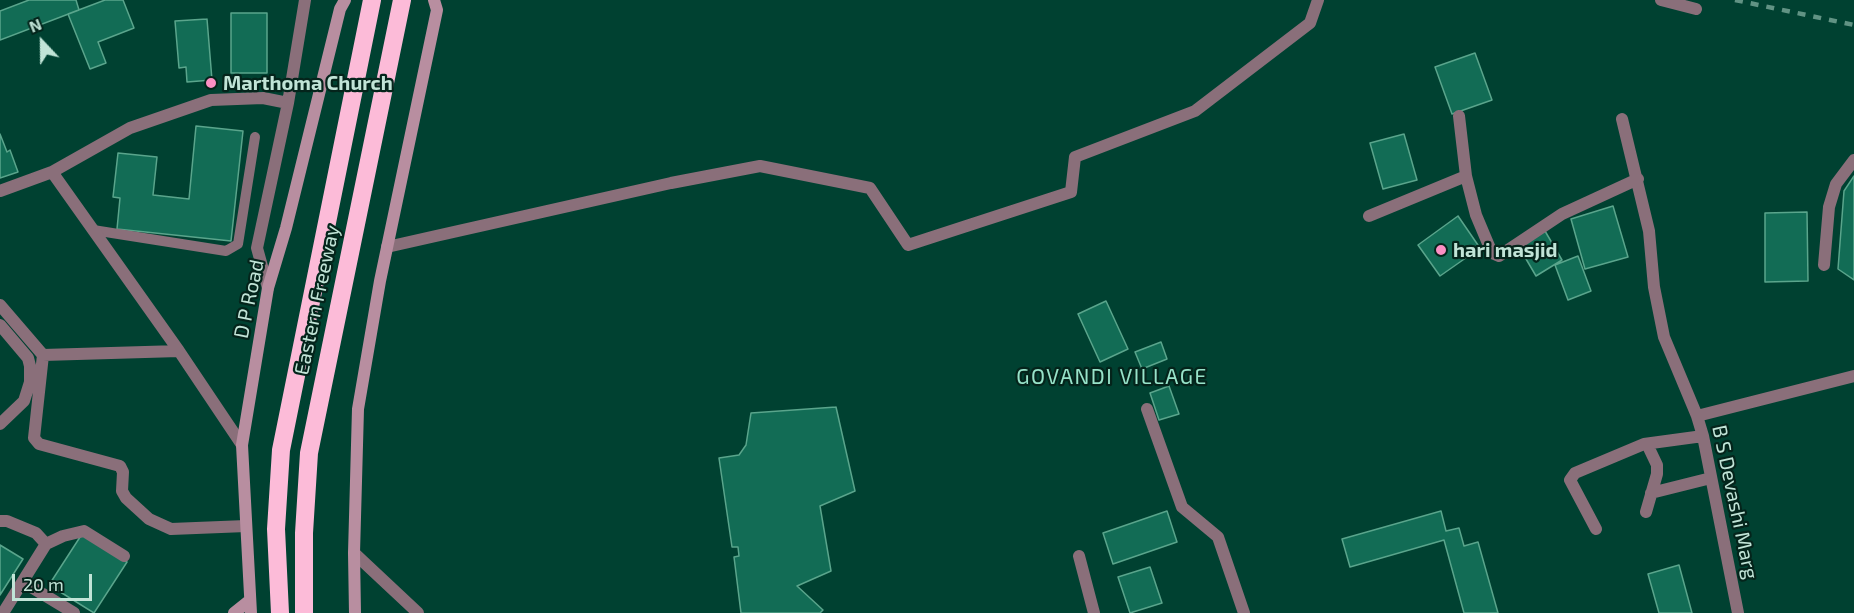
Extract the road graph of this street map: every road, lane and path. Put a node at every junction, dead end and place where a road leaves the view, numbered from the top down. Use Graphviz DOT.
graph roads {
  1 [pos="305,0"];
  2 [pos="345,0"];
  3 [pos="402,0"];
  4 [pos="434,0"];
  5 [pos="1318,0"];
  6 [pos="1661,0"];
  7 [pos="370,7"];
  8 [pos="1696,9"];
  9 [pos="288,103"];
  10 [pos="1459,116"];
  11 [pos="1622,119"];
  12 [pos="255,137"];
  13 [pos="1854,160"];
  14 [pos="52,172"];
  15 [pos="1467,176"];
  16 [pos="1638,180"];
  17 [pos="0,191"];
  18 [pos="1369,216"];
  19 [pos="93,230"];
  20 [pos="387,247"];
  21 [pos="1824,265"];
  22 [pos="268,288"];
  23 [pos="0,305"];
  24 [pos="0,325"];
  25 [pos="179,351"];
  26 [pos="42,354"];
  27 [pos="1854,376"];
  28 [pos="1147,409"];
  29 [pos="1697,417"];
  30 [pos="0,424"];
  31 [pos="1704,436"];
  32 [pos="1647,444"];
  33 [pos="242,445"];
  34 [pos="1711,478"];
  35 [pos="1652,493"];
  36 [pos="1646,513"];
  37 [pos="0,521"];
  38 [pos="246,526"];
  39 [pos="1596,529"];
  40 [pos="46,544"];
  41 [pos="354,553"];
  42 [pos="124,556"];
  43 [pos="1079,556"];
  44 [pos="23,582"];
  45 [pos="250,607"];
  46 [pos="3,613"];
  47 [pos="74,613"];
  48 [pos="234,613"];
  49 [pos="280,613"];
  50 [pos="304,613"];
  51 [pos="355,613"];
  52 [pos="418,613"];
  53 [pos="1094,613"];
  54 [pos="1244,613"];
  55 [pos="1738,613"];
  1 -- 9 [label="street"];
  2 -- 22 [label="main road, D P Road"];
  3 -- 50 [label="highway, Eastern Freeway"];
  4 -- 20 [label="main road"];
  5 -- 20 [label="street"];
  6 -- 8 [label="street"];
  7 -- 49 [label="highway, Eastern Freeway"];
  9 -- 14 [label="street"];
  9 -- 22 [label="street"];
  10 -- 15 [label="street"];
  11 -- 16 [label="street"];
  12 -- 19 [label="lane"];
  13 -- 21 [label="street"];
  14 -- 17 [label="street"];
  14 -- 19 [label="street"];
  15 -- 16 [label="street"];
  15 -- 18 [label="street"];
  16 -- 29 [label="street"];
  19 -- 25 [label="street"];
  20 -- 41 [label="main road"];
  22 -- 33 [label="main road, D P Road"];
  23 -- 26 [label="street"];
  24 -- 30 [label="street"];
  25 -- 26 [label="street"];
  25 -- 33 [label="street"];
  26 -- 38 [label="street"];
  27 -- 29 [label="street, B S Devashi Marg"];
  28 -- 54 [label="street"];
  29 -- 31 [label="street, B S Devashi Marg"];
  31 -- 32 [label="street"];
  31 -- 34 [label="street, B S Devashi Marg"];
  32 -- 35 [label="street"];
  32 -- 39 [label="street"];
  33 -- 38 [label="main road, D P Road"];
  34 -- 35 [label="street"];
  34 -- 55 [label="street, B S Devashi Marg"];
  35 -- 36 [label="street"];
  37 -- 40 [label="street"];
  38 -- 45 [label="main road, D P Road"];
  40 -- 42 [label="street"];
  40 -- 44 [label="street"];
  41 -- 51 [label="main road"];
  41 -- 52 [label="street"];
  43 -- 53 [label="street"];
  44 -- 46 [label="street"];
  44 -- 47 [label="street"];
  45 -- 48 [label="main road"];
}
